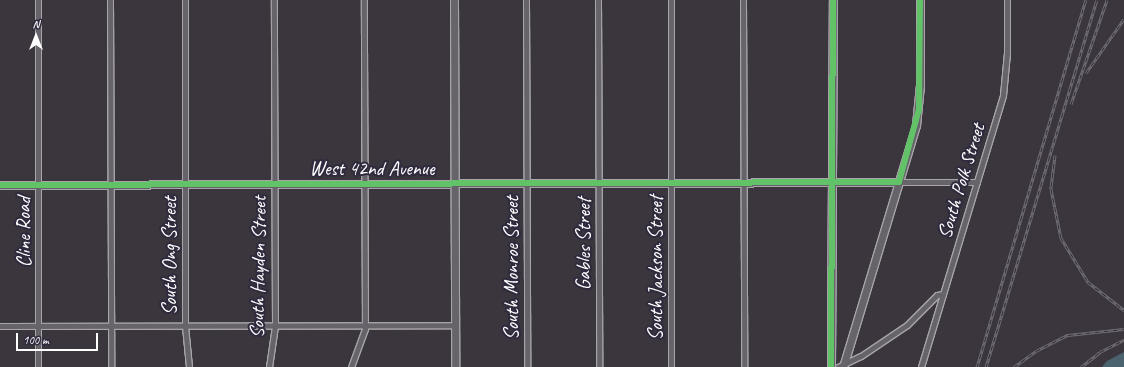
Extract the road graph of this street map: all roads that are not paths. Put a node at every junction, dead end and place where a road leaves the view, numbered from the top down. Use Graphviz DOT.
graph roads {
  1 [pos="38,0"];
  2 [pos="110,0"];
  3 [pos="185,0"];
  4 [pos="274,0"];
  5 [pos="364,0"];
  6 [pos="454,0"];
  7 [pos="526,0"];
  8 [pos="598,0"];
  9 [pos="671,0"];
  10 [pos="743,0"];
  11 [pos="833,0"];
  12 [pos="920,0"];
  13 [pos="1007,0"];
  14 [pos="830,182"];
  15 [pos="899,182"];
  16 [pos="977,182"];
  17 [pos="599,183"];
  18 [pos="671,183"];
  19 [pos="743,183"];
  20 [pos="38,184"];
  21 [pos="110,184"];
  22 [pos="186,184"];
  23 [pos="276,184"];
  24 [pos="364,184"];
  25 [pos="454,184"];
  26 [pos="526,184"];
  27 [pos="0,185"];
  28 [pos="943,294"];
  29 [pos="455,325"];
  30 [pos="0,326"];
  31 [pos="185,326"];
  32 [pos="275,326"];
  33 [pos="365,326"];
  34 [pos="39,327"];
  35 [pos="111,327"];
  36 [pos="841,366"];
  37 [pos="38,367"];
  38 [pos="111,367"];
  39 [pos="189,367"];
  40 [pos="269,367"];
  41 [pos="351,367"];
  42 [pos="455,367"];
  43 [pos="527,367"];
  44 [pos="599,367"];
  45 [pos="671,367"];
  46 [pos="744,367"];
  47 [pos="831,367"];
  48 [pos="921,367"];
  1 -- 20 [label="street, Cline Road"];
  2 -- 21 [label="street"];
  3 -- 22 [label="street, South Ong Street"];
  4 -- 23 [label="street, South Hayden Street"];
  5 -- 24 [label="street"];
  6 -- 25 [label="street"];
  7 -- 26 [label="street, South Monroe Street"];
  8 -- 17 [label="street, Gables Street"];
  9 -- 18 [label="street, South Jackson Street"];
  10 -- 19 [label="street"];
  11 -- 14 [label="street"];
  12 -- 15 [label="street"];
  13 -- 16 [label="street, South Polk Street"];
  14 -- 15 [label="street, West 42nd Avenue"];
  14 -- 19 [label="street, West 42nd Avenue"];
  14 -- 47 [label="street"];
  15 -- 16 [label="street"];
  15 -- 36 [label="street"];
  16 -- 28 [label="street, South Polk Street"];
  17 -- 18 [label="street, West 42nd Avenue"];
  17 -- 26 [label="street, West 42nd Avenue"];
  17 -- 44 [label="street, Gables Street"];
  18 -- 19 [label="street, West 42nd Avenue"];
  18 -- 45 [label="street, South Jackson Street"];
  19 -- 46 [label="street"];
  20 -- 21 [label="street, West 42nd Avenue"];
  20 -- 27 [label="street, West 42nd Avenue"];
  20 -- 34 [label="street, Cline Road"];
  21 -- 22 [label="street, West 42nd Avenue"];
  21 -- 35 [label="street"];
  22 -- 23 [label="street, West 42nd Avenue"];
  22 -- 31 [label="street, South Ong Street"];
  23 -- 24 [label="street, West 42nd Avenue"];
  23 -- 32 [label="street, South Hayden Street"];
  24 -- 25 [label="street, West 42nd Avenue"];
  24 -- 33 [label="street"];
  25 -- 26 [label="street, West 42nd Avenue"];
  25 -- 29 [label="street"];
  26 -- 43 [label="street, South Monroe Street"];
  28 -- 36 [label="street"];
  28 -- 48 [label="street, South Polk Street"];
  29 -- 33 [label="street"];
  29 -- 42 [label="street"];
  30 -- 34 [label="street"];
  31 -- 32 [label="street"];
  31 -- 35 [label="street"];
  31 -- 39 [label="street, South Ong Street"];
  32 -- 33 [label="street"];
  32 -- 40 [label="street, South Hayden Street"];
  33 -- 41 [label="street"];
  34 -- 35 [label="street"];
  34 -- 37 [label="street, Cline Road"];
  35 -- 38 [label="street"];
}
